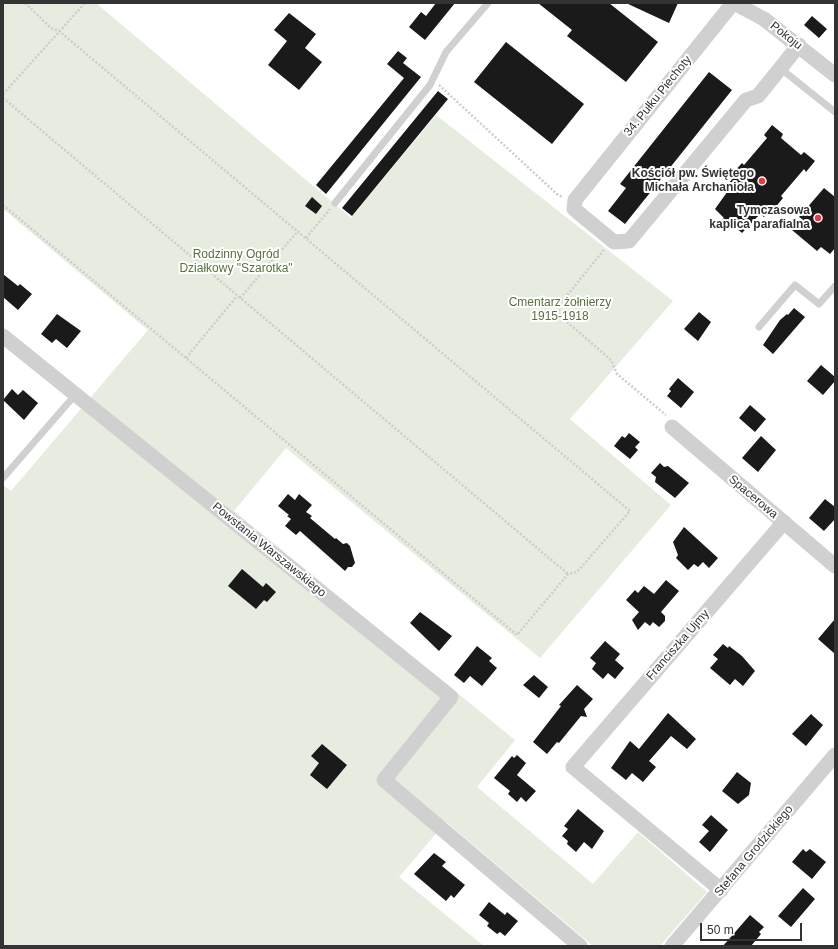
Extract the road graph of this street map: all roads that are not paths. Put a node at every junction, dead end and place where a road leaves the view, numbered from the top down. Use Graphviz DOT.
graph roads {
  1 [pos="488,3"];
  2 [pos="734,3"];
  3 [pos="799,46"];
  4 [pos="780,68"];
  5 [pos="835,75"];
  6 [pos="835,112"];
  7 [pos="335,203"];
  8 [pos="835,286"];
  9 [pos="759,327"];
  10 [pos="3,336"];
  11 [pos="75,395"];
  12 [pos="672,427"];
  13 [pos="3,478"];
  14 [pos="784,522"];
  15 [pos="835,566"];
  16 [pos="835,755"];
  17 [pos="721,890"];
  18 [pos="580,946"];
  19 [pos="672,946"];
  1 -- 7 [label="lane"];
  2 -- 3 [label="street, Pokoju"];
  2 -- 4 [label="street, 34. Pułku Piechoty"];
  3 -- 4 [label="street"];
  3 -- 5 [label="street, Pokoju"];
  4 -- 6 [label="lane"];
  8 -- 9 [label="lane"];
  10 -- 11 [label="street, Powstania Warszawskiego"];
  11 -- 13 [label="lane"];
  11 -- 18 [label="street, Powstania Warszawskiego"];
  12 -- 14 [label="street, Spacerowa"];
  14 -- 15 [label="street, Spacerowa"];
  14 -- 17 [label="street, Franciszka Ujmy"];
  16 -- 17 [label="street, Stefana Grodzickiego"];
  17 -- 19 [label="street, Stefana Grodzickiego"];
}
